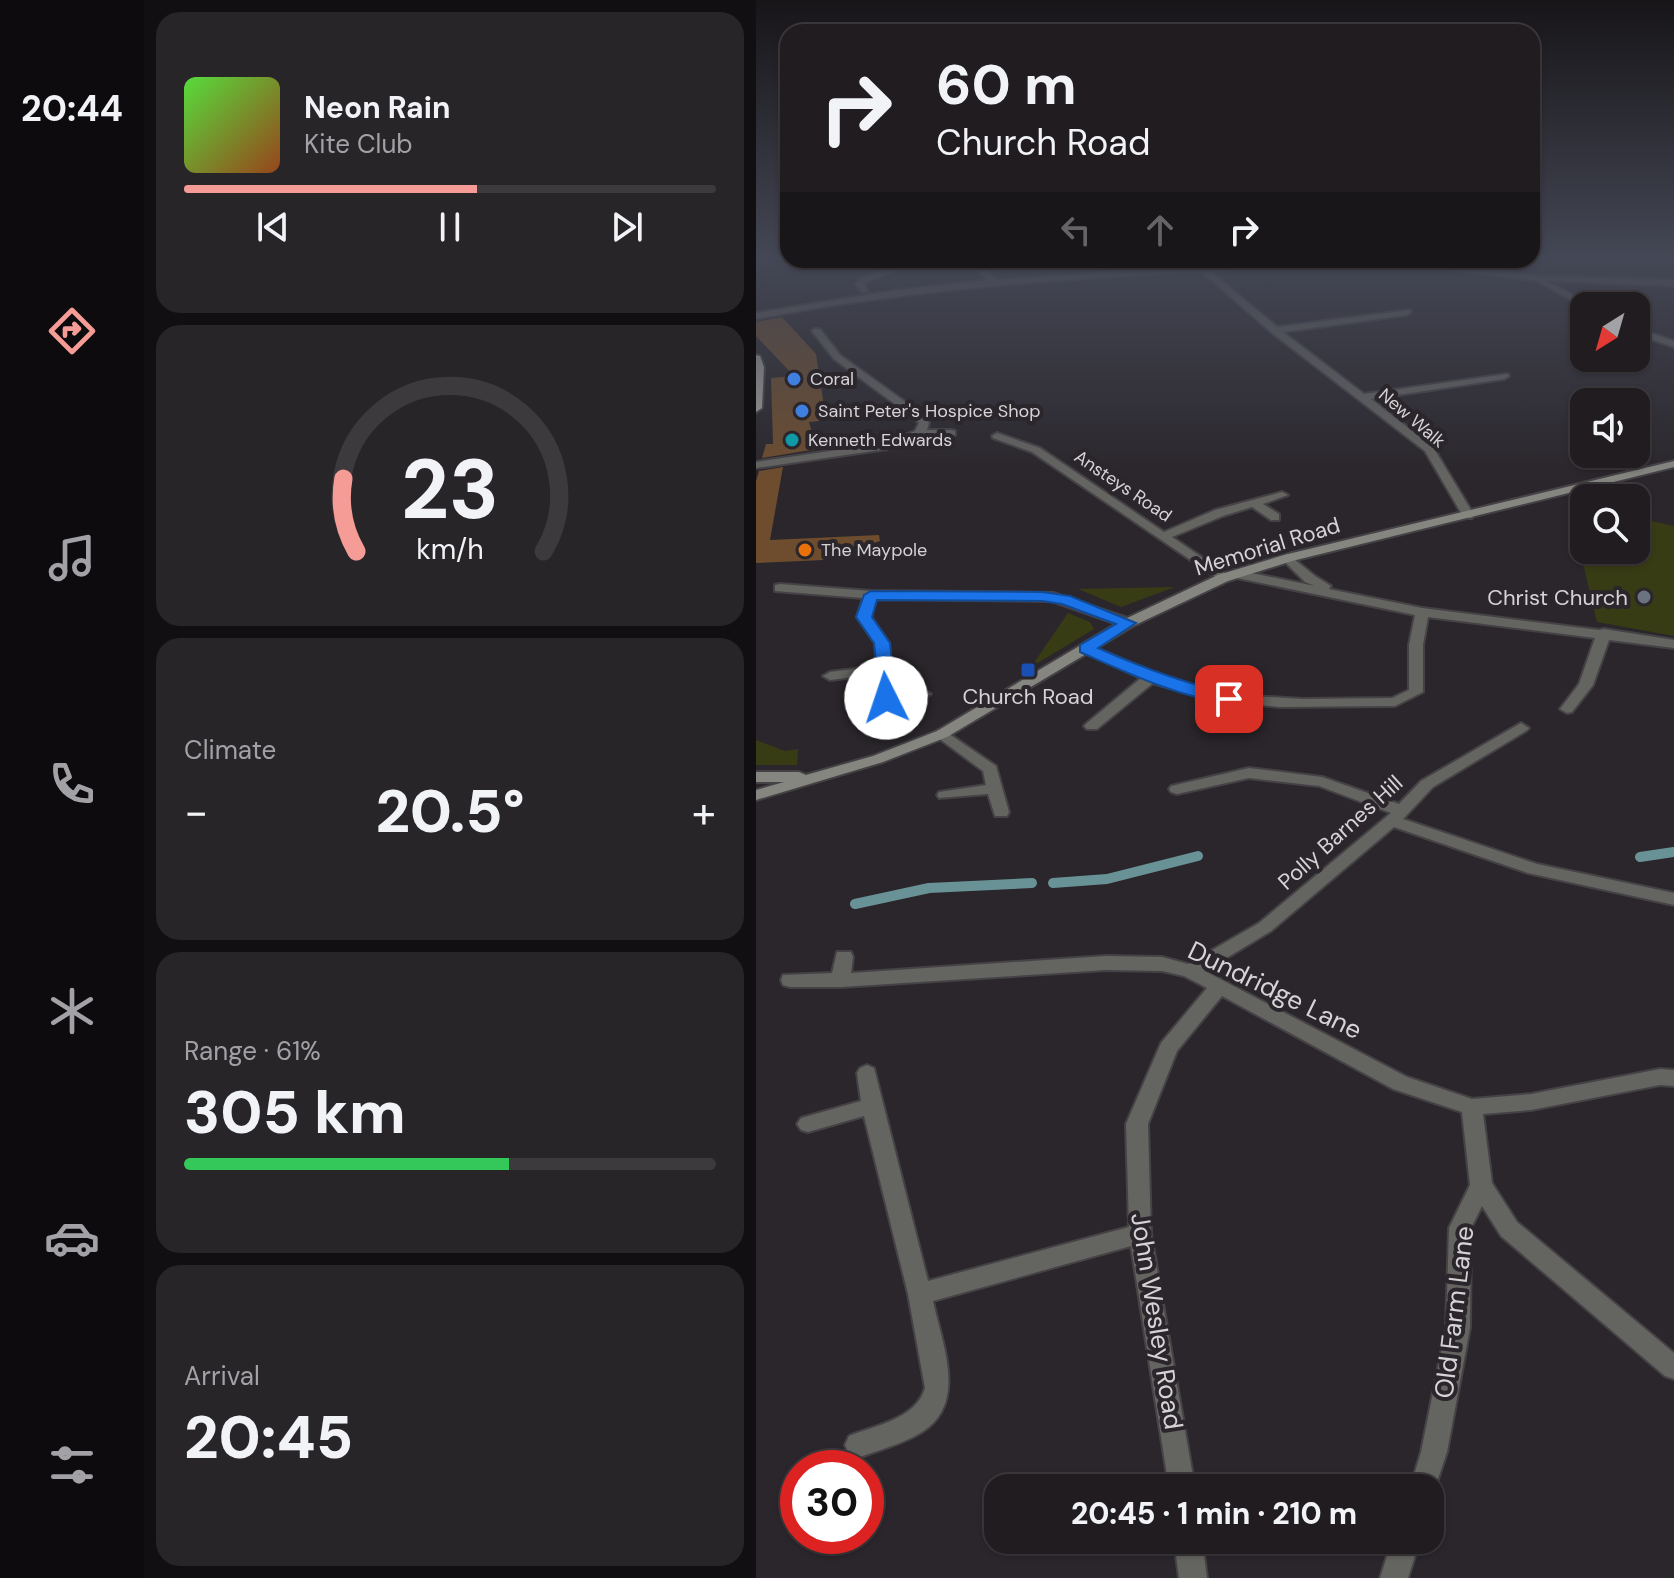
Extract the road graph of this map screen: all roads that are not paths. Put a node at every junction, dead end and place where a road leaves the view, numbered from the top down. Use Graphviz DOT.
graph roads {
  1 [pos="817,331"];
  2 [pos="1275,331"];
  3 [pos="1650,336"];
  4 [pos="1674,344"];
  5 [pos="756,359"];
  6 [pos="1504,376"];
  7 [pos="1363,397"];
  8 [pos="756,408"];
  9 [pos="920,433"];
  10 [pos="951,433"];
  11 [pos="997,436"];
  12 [pos="1674,464"];
  13 [pos="756,465"];
  14 [pos="1282,495"];
  15 [pos="1254,503"];
  16 [pos="1468,515"];
  17 [pos="1275,517"];
  18 [pos="1165,536"];
  19 [pos="1288,558"];
  20 [pos="1230,576"];
  21 [pos="780,588"];
  22 [pos="1337,592"];
  23 [pos="871,595"];
  24 [pos="1422,612"];
  25 [pos="1128,623"];
  26 [pos="1604,633"];
  27 [pos="1674,644"];
  28 [pos="1086,648"];
  29 [pos="884,669"];
  30 [pos="830,676"];
  31 [pos="1151,677"];
  32 [pos="924,694"];
  33 [pos="886,698"];
  34 [pos="858,702"];
  35 [pos="1567,709"];
  36 [pos="1092,726"];
  37 [pos="1521,728"];
  38 [pos="942,734"];
  39 [pos="756,777"];
  40 [pos="813,777"];
  41 [pos="996,788"];
  42 [pos="1177,789"];
  43 [pos="756,795"];
  44 [pos="945,795"];
  45 [pos="1001,812"];
  46 [pos="1396,816"];
  47 [pos="1674,899"];
  48 [pos="844,957"];
  49 [pos="1190,971"];
  50 [pos="790,980"];
  51 [pos="841,980"];
  52 [pos="1219,986"];
  53 [pos="867,1073"];
  54 [pos="1674,1078"];
  55 [pos="872,1106"];
  56 [pos="1472,1107"];
  57 [pos="808,1124"];
  58 [pos="1481,1185"];
  59 [pos="1140,1234"];
  60 [pos="920,1294"];
  61 [pos="1674,1368"];
  62 [pos="858,1445"];
  63 [pos="1180,1474"];
  64 [pos="1427,1474"];
  65 [pos="1190,1554"];
  66 [pos="1402,1554"];
  67 [pos="1193,1578"];
  68 [pos="1394,1578"];
  1 -- 9 [label="street"];
  2 -- 7 [label="street, New Walk"];
  3 -- 4 [label="street"];
  5 -- 8 [label="main road"];
  6 -- 7 [label="street"];
  7 -- 16 [label="street, New Walk"];
  9 -- 10 [label="street"];
  9 -- 13 [label="street"];
  11 -- 18 [label="street, Ansteys Road"];
  12 -- 16 [label="street, Memorial Road"];
  14 -- 15 [label="street"];
  15 -- 17 [label="street"];
  15 -- 18 [label="street"];
  16 -- 19 [label="street, Memorial Road"];
  18 -- 20 [label="street, Ansteys Road"];
  19 -- 20 [label="street, Memorial Road"];
  19 -- 22 [label="street"];
  20 -- 22 [label="street"];
  20 -- 25 [label="street, Memorial Road"];
  21 -- 23 [label="street"];
  22 -- 24 [label="street"];
  23 -- 25 [label="street"];
  23 -- 29 [label="street"];
  24 -- 26 [label="street"];
  24 -- 31 [label="street"];
  25 -- 28 [label="street, Memorial Road"];
  26 -- 27 [label="street"];
  26 -- 35 [label="street"];
  28 -- 31 [label="street"];
  28 -- 38 [label="street, Memorial Road"];
  29 -- 30 [label="street"];
  29 -- 33 [label="street"];
  31 -- 36 [label="street"];
  32 -- 33 [label="street"];
  33 -- 34 [label="street"];
  37 -- 46 [label="street, Polly Barnes Hill"];
  38 -- 40 [label="street, Memorial Road"];
  38 -- 41 [label="street"];
  39 -- 40 [label="street, Memorial Road"];
  40 -- 43 [label="street, Memorial Road"];
  41 -- 44 [label="street"];
  41 -- 45 [label="street"];
  42 -- 46 [label="street"];
  46 -- 47 [label="street"];
  46 -- 49 [label="street, Polly Barnes Hill"];
  48 -- 51 [label="street"];
  49 -- 51 [label="street, Dundridge Lane"];
  49 -- 52 [label="street, Dundridge Lane"];
  50 -- 51 [label="street, Dundridge Lane"];
  52 -- 56 [label="street, Dundridge Lane"];
  52 -- 59 [label="street, John Wesley Road"];
  53 -- 55 [label="street"];
  54 -- 56 [label="street, Dundridge Lane"];
  55 -- 57 [label="street"];
  55 -- 60 [label="street"];
  56 -- 58 [label="street"];
  58 -- 61 [label="street"];
  58 -- 64 [label="street, Old Farm Lane"];
  59 -- 60 [label="street"];
  59 -- 63 [label="street, John Wesley Road"];
  60 -- 62 [label="street"];
  65 -- 67 [label="street"];
  66 -- 68 [label="street"];
}
